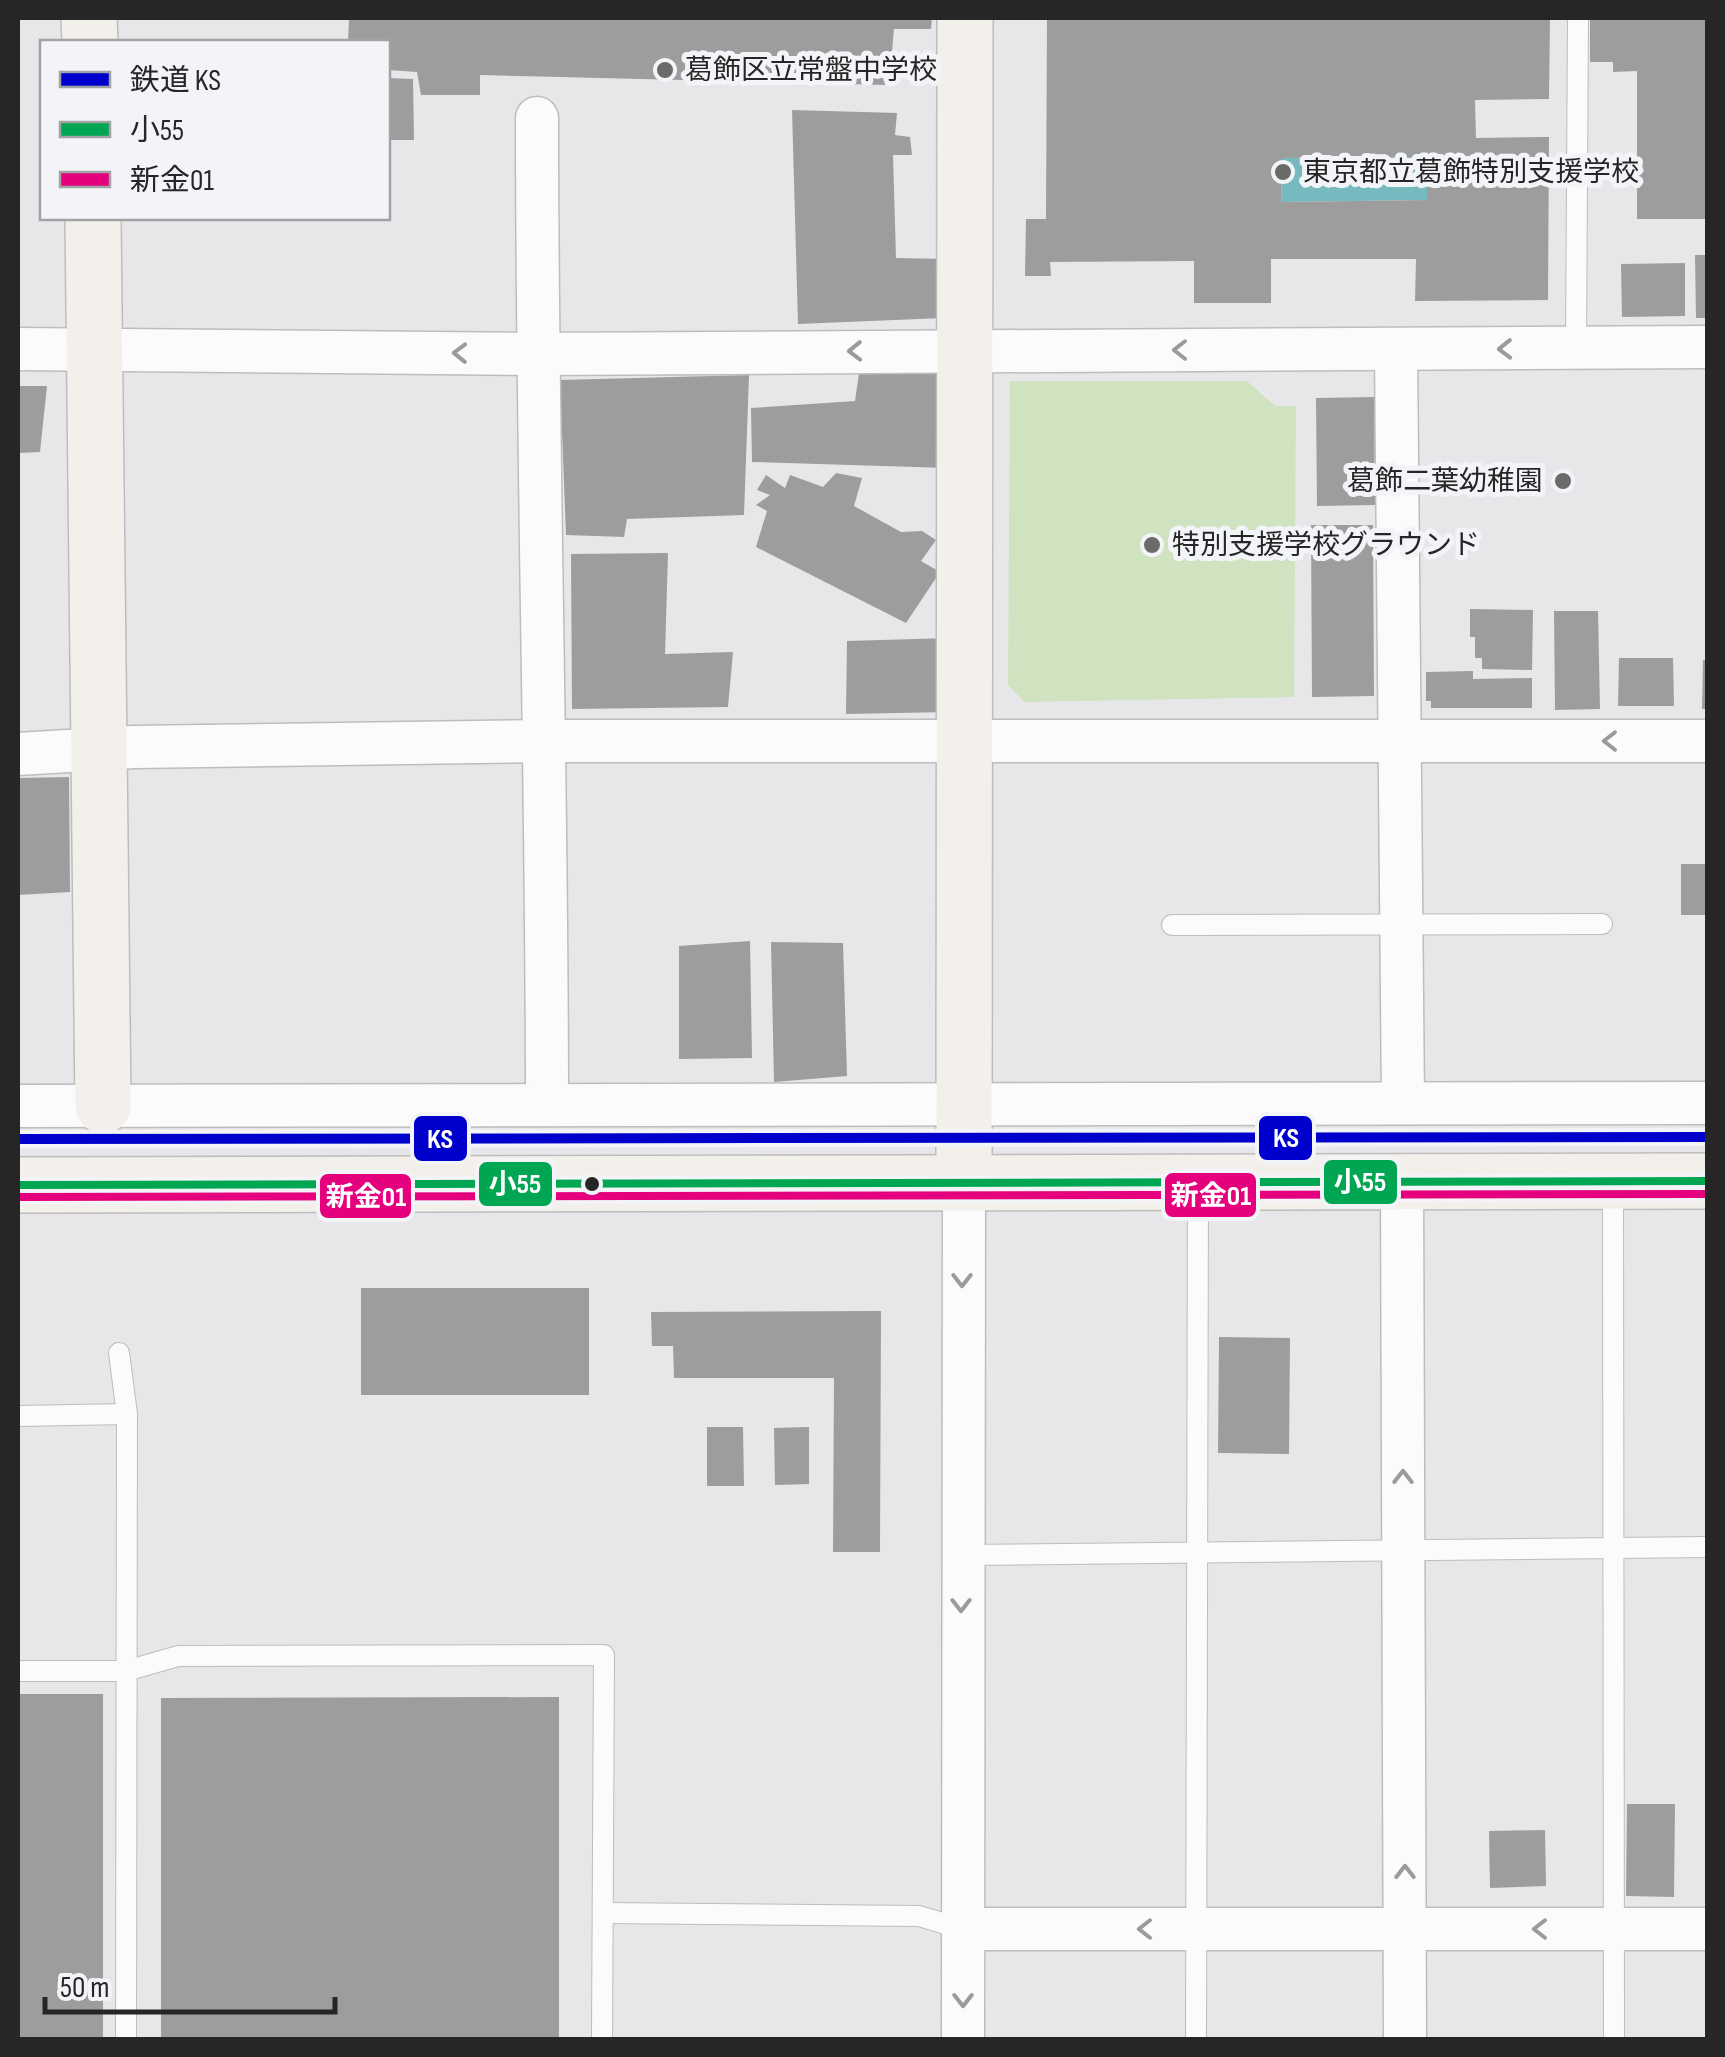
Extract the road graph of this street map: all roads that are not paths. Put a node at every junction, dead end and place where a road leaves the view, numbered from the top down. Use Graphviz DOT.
graph roads {
  1 [pos="965,18"];
  2 [pos="1578,18"];
  3 [pos="537,118"];
  4 [pos="93,220"];
  5 [pos="1708,347"];
  6 [pos="18,348"];
  7 [pos="96,348"];
  8 [pos="1576,348"];
  9 [pos="963,350"];
  10 [pos="1396,350"];
  11 [pos="536,354"];
  12 [pos="547,741"];
  13 [pos="1708,741"];
  14 [pos="1397,742"];
  15 [pos="966,744"];
  16 [pos="97,750"];
  17 [pos="18,754"];
  18 [pos="1401,924"];
  19 [pos="1602,924"];
  20 [pos="1172,925"];
  21 [pos="963,1103"];
  22 [pos="1402,1103"];
  23 [pos="1708,1103"];
  24 [pos="547,1104"];
  25 [pos="18,1106"];
  26 [pos="104,1106"];
  27 [pos="1402,1181"];
  28 [pos="1614,1181"];
  29 [pos="1708,1181"];
  30 [pos="964,1182"];
  31 [pos="1198,1182"];
  32 [pos="18,1185"];
  33 [pos="119,1353"];
  34 [pos="126,1414"];
  35 [pos="18,1416"];
  36 [pos="1614,1546"];
  37 [pos="1708,1547"];
  38 [pos="1194,1552"];
  39 [pos="1403,1553"];
  40 [pos="961,1555"];
  41 [pos="18,1671"];
  42 [pos="126,1671"];
  43 [pos="602,1913"];
  44 [pos="1614,1928"];
  45 [pos="962,1929"];
  46 [pos="1196,1929"];
  47 [pos="1405,1929"];
  48 [pos="1708,1929"];
  49 [pos="126,2040"];
  50 [pos="602,2040"];
  51 [pos="962,2040"];
  52 [pos="1196,2040"];
  53 [pos="1405,2040"];
  54 [pos="1614,2040"];
  1 -- 9 [label="street"];
  2 -- 8 [label="lane"];
  3 -- 11 [label="street"];
  4 -- 7 [label="street"];
  5 -- 8 [label="street"];
  6 -- 7 [label="street"];
  11 -- 7 [label="street, one-way"];
  7 -- 16 [label="street"];
  8 -- 10 [label="street, one-way"];
  10 -- 9 [label="street, one-way"];
  9 -- 11 [label="street, one-way"];
  9 -- 15 [label="street"];
  10 -- 14 [label="street"];
  11 -- 12 [label="street"];
  12 -- 15 [label="street"];
  12 -- 16 [label="street"];
  12 -- 24 [label="street"];
  13 -- 14 [label="street, one-way"];
  14 -- 15 [label="street"];
  14 -- 18 [label="street"];
  15 -- 21 [label="street"];
  16 -- 17 [label="street"];
  16 -- 26 [label="street"];
  18 -- 19 [label="lane"];
  18 -- 20 [label="lane"];
  18 -- 22 [label="street"];
  21 -- 22 [label="street"];
  21 -- 24 [label="street"];
  21 -- 30 [label="street"];
  22 -- 23 [label="street"];
  24 -- 26 [label="street"];
  25 -- 26 [label="street"];
  27 -- 28 [label="street"];
  27 -- 31 [label="street"];
  39 -- 27 [label="street, one-way"];
  28 -- 29 [label="street"];
  28 -- 36 [label="lane"];
  30 -- 31 [label="street"];
  30 -- 32 [label="street"];
  30 -- 40 [label="street, one-way"];
  31 -- 38 [label="lane"];
  33 -- 34 [label="lane"];
  34 -- 35 [label="lane"];
  34 -- 42 [label="lane"];
  36 -- 37 [label="lane"];
  36 -- 39 [label="lane"];
  36 -- 44 [label="lane"];
  38 -- 39 [label="lane"];
  38 -- 40 [label="lane"];
  38 -- 46 [label="lane"];
  47 -- 39 [label="street, one-way"];
  40 -- 45 [label="street, one-way"];
  41 -- 42 [label="lane"];
  42 -- 43 [label="lane"];
  42 -- 49 [label="lane"];
  43 -- 45 [label="lane"];
  43 -- 50 [label="lane"];
  44 -- 47 [label="street, one-way"];
  44 -- 48 [label="street"];
  44 -- 54 [label="lane"];
  46 -- 45 [label="street, one-way"];
  45 -- 51 [label="street, one-way"];
  46 -- 47 [label="street"];
  46 -- 52 [label="lane"];
  47 -- 53 [label="street"];
}
